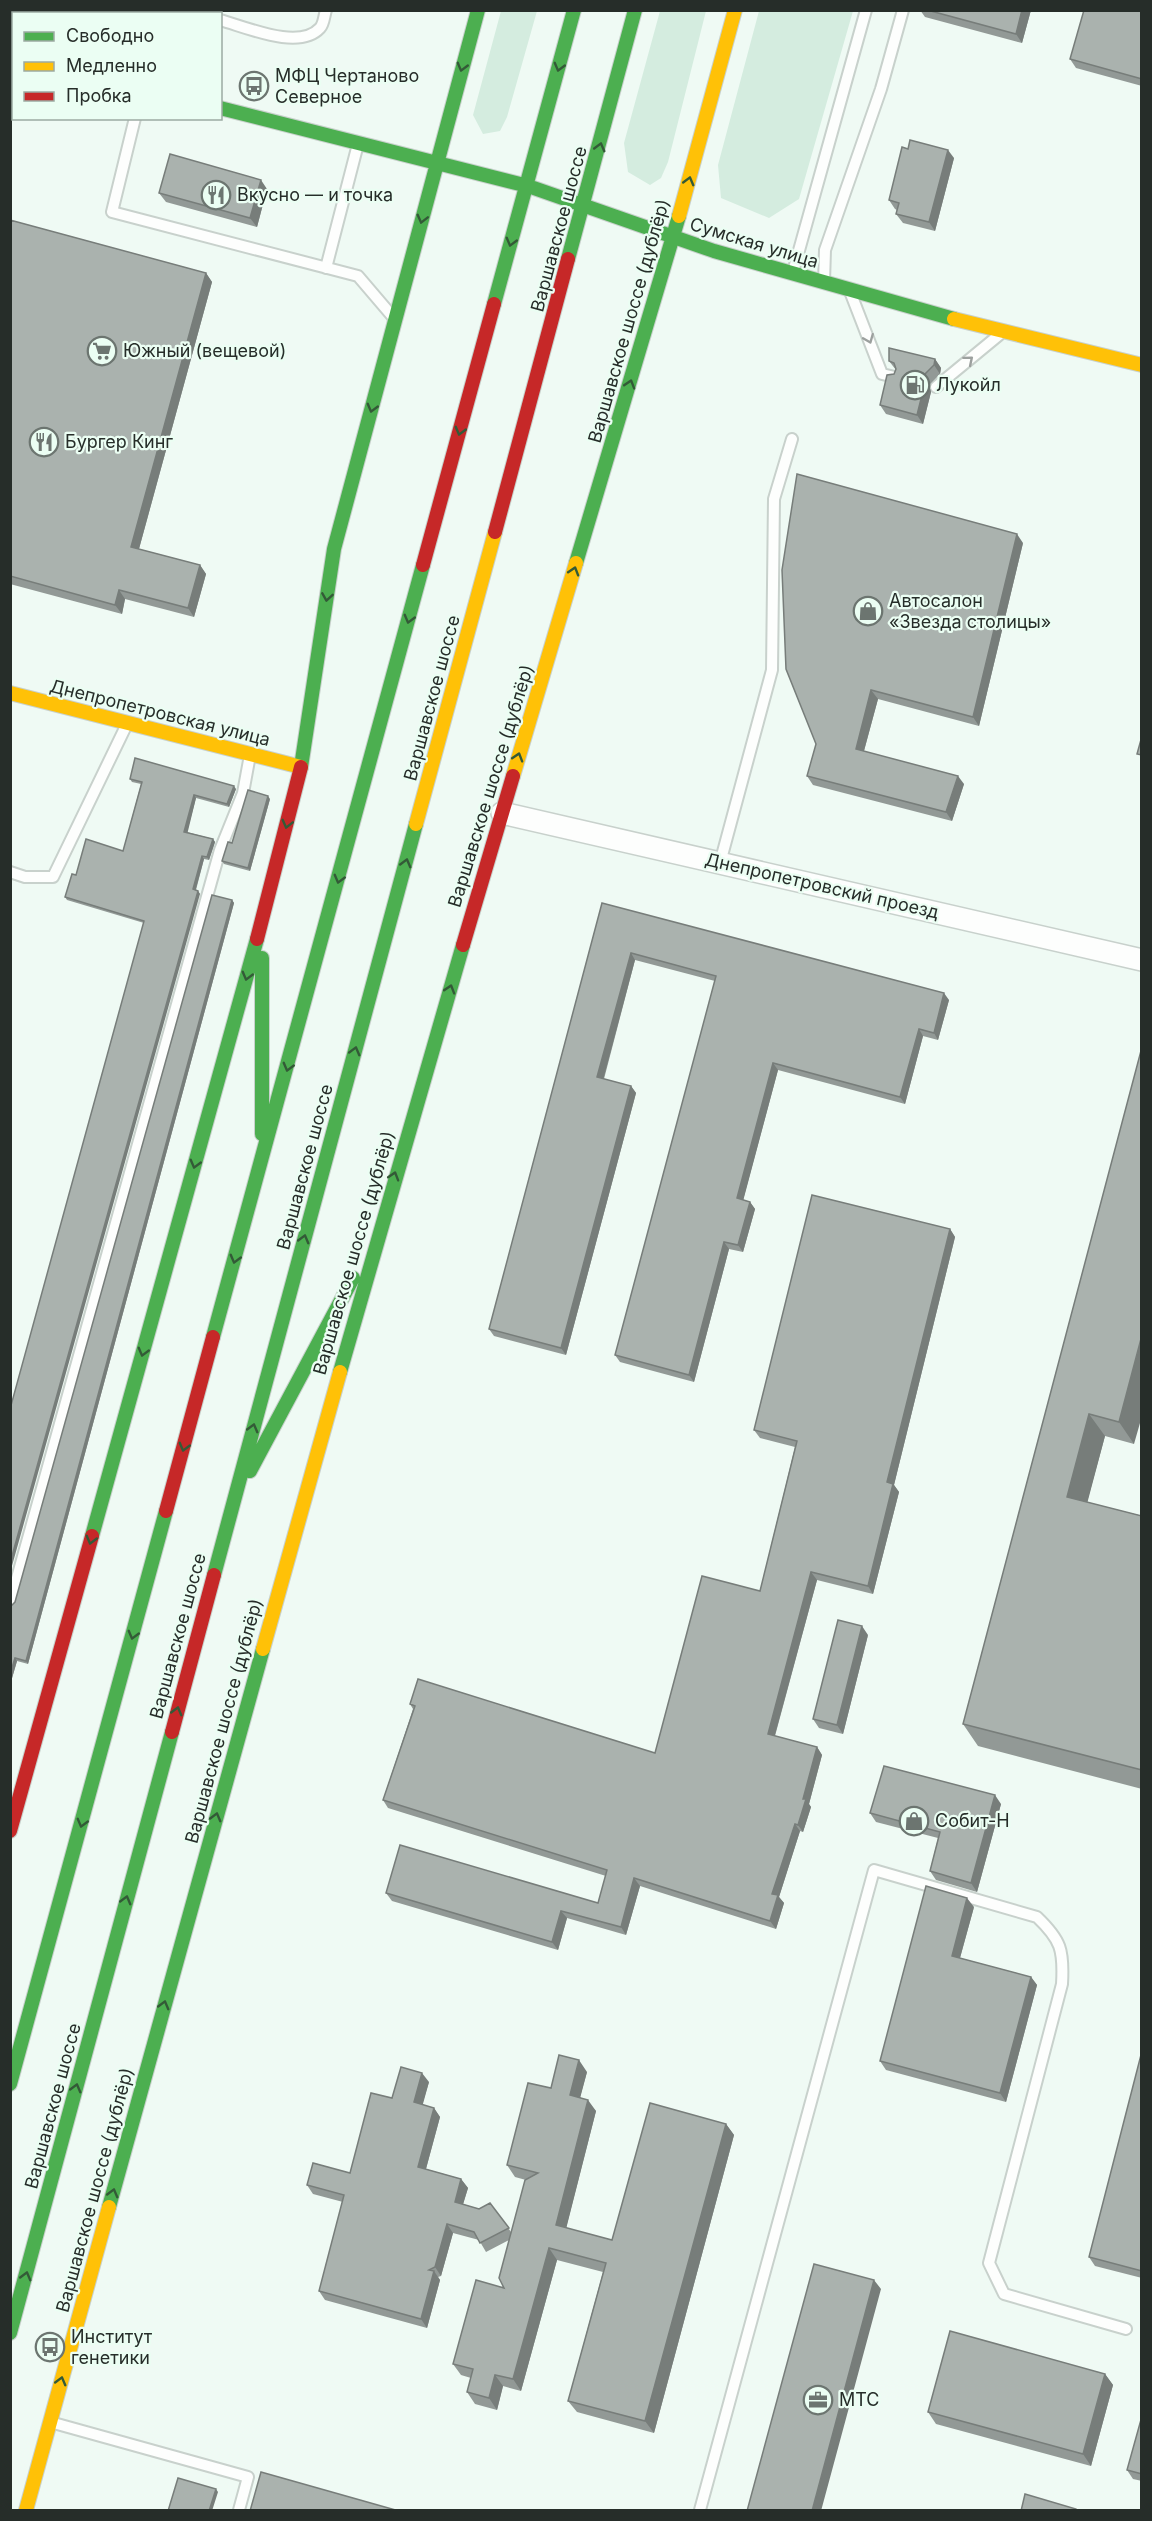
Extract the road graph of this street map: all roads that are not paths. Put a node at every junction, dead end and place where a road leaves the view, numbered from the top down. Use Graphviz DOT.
graph roads {
  1 [pos="326,10"];
  2 [pos="478,10"];
  3 [pos="574,10"];
  4 [pos="635,10"];
  5 [pos="735,10"];
  6 [pos="866,10"];
  7 [pos="903,10"];
  8 [pos="222,21"];
  9 [pos="222,109"];
  10 [pos="135,120"];
  11 [pos="358,144"];
  12 [pos="436,162"];
  13 [pos="527,186"];
  14 [pos="585,203"];
  15 [pos="674,237"];
  16 [pos="326,268"];
  17 [pos="793,273"];
  18 [pos="824,283"];
  19 [pos="849,291"];
  20 [pos="396,320"];
  21 [pos="1002,333"];
  22 [pos="1142,365"];
  23 [pos="895,377"];
  24 [pos="936,387"];
  25 [pos="792,439"];
  26 [pos="10,693"];
  27 [pos="127,724"];
  28 [pos="250,754"];
  29 [pos="301,767"];
  30 [pos="502,813"];
  31 [pos="720,863"];
  32 [pos="10,872"];
  33 [pos="262,920"];
  34 [pos="1142,960"];
  35 [pos="262,1162"];
  36 [pos="378,1232"];
  37 [pos="232,1504"];
  38 [pos="10,1603"];
  39 [pos="10,1831"];
  40 [pos="10,2084"];
  41 [pos="1126,2329"];
  42 [pos="10,2333"];
  43 [pos="50,2422"];
  44 [pos="27,2507"];
  45 [pos="239,2511"];
  46 [pos="700,2511"];
  1 -- 8 [label="lane"];
  2 -- 12 [label="main road, one-way"];
  3 -- 13 [label="main road, one-way"];
  14 -- 4 [label="main road, Варшавское шоссе, one-way"];
  15 -- 5 [label="main road, Варшавское шоссе (дублёр), one-way"];
  6 -- 17 [label="lane"];
  7 -- 18 [label="lane"];
  9 -- 11 [label="main road, Сумская улица"];
  10 -- 16 [label="lane"];
  11 -- 12 [label="main road, Сумская улица"];
  11 -- 16 [label="lane"];
  12 -- 13 [label="main road, Сумская улица"];
  12 -- 20 [label="main road, one-way"];
  13 -- 14 [label="main road, Сумская улица"];
  13 -- 35 [label="main road, one-way"];
  14 -- 15 [label="main road, Сумская улица"];
  37 -- 14 [label="main road, Варшавское шоссе, one-way"];
  15 -- 17 [label="main road, Сумская улица"];
  30 -- 15 [label="main road, Варшавское шоссе (дублёр), one-way"];
  16 -- 20 [label="lane"];
  17 -- 18 [label="main road, Сумская улица"];
  18 -- 19 [label="main road, Сумская улица"];
  19 -- 21 [label="main road, Сумская улица"];
  19 -- 23 [label="lane, one-way"];
  20 -- 29 [label="main road, one-way"];
  21 -- 22 [label="main road, Сумская улица"];
  24 -- 21 [label="lane, one-way"];
  25 -- 31 [label="lane"];
  26 -- 27 [label="main road, Днепропетровская улица"];
  27 -- 28 [label="main road, Днепропетровская улица"];
  27 -- 32 [label="lane"];
  28 -- 29 [label="main road, Днепропетровская улица"];
  28 -- 38 [label="lane"];
  29 -- 33 [label="main road, one-way"];
  30 -- 31 [label="street, Днепропетровский проезд"];
  36 -- 30 [label="main road, Варшавское шоссе (дублёр), one-way"];
  31 -- 34 [label="street, Днепропетровский проезд"];
  33 -- 35 [label="main road"];
  33 -- 39 [label="main road, one-way"];
  35 -- 40 [label="main road, one-way"];
  36 -- 37 [label="main road"];
  43 -- 36 [label="main road, Варшавское шоссе (дублёр), one-way"];
  42 -- 37 [label="main road, Варшавское шоссе, one-way"];
  41 -- 46 [label="lane"];
  43 -- 44 [label="main road, Варшавское шоссе (дублёр)"];
  43 -- 45 [label="lane"];
}
